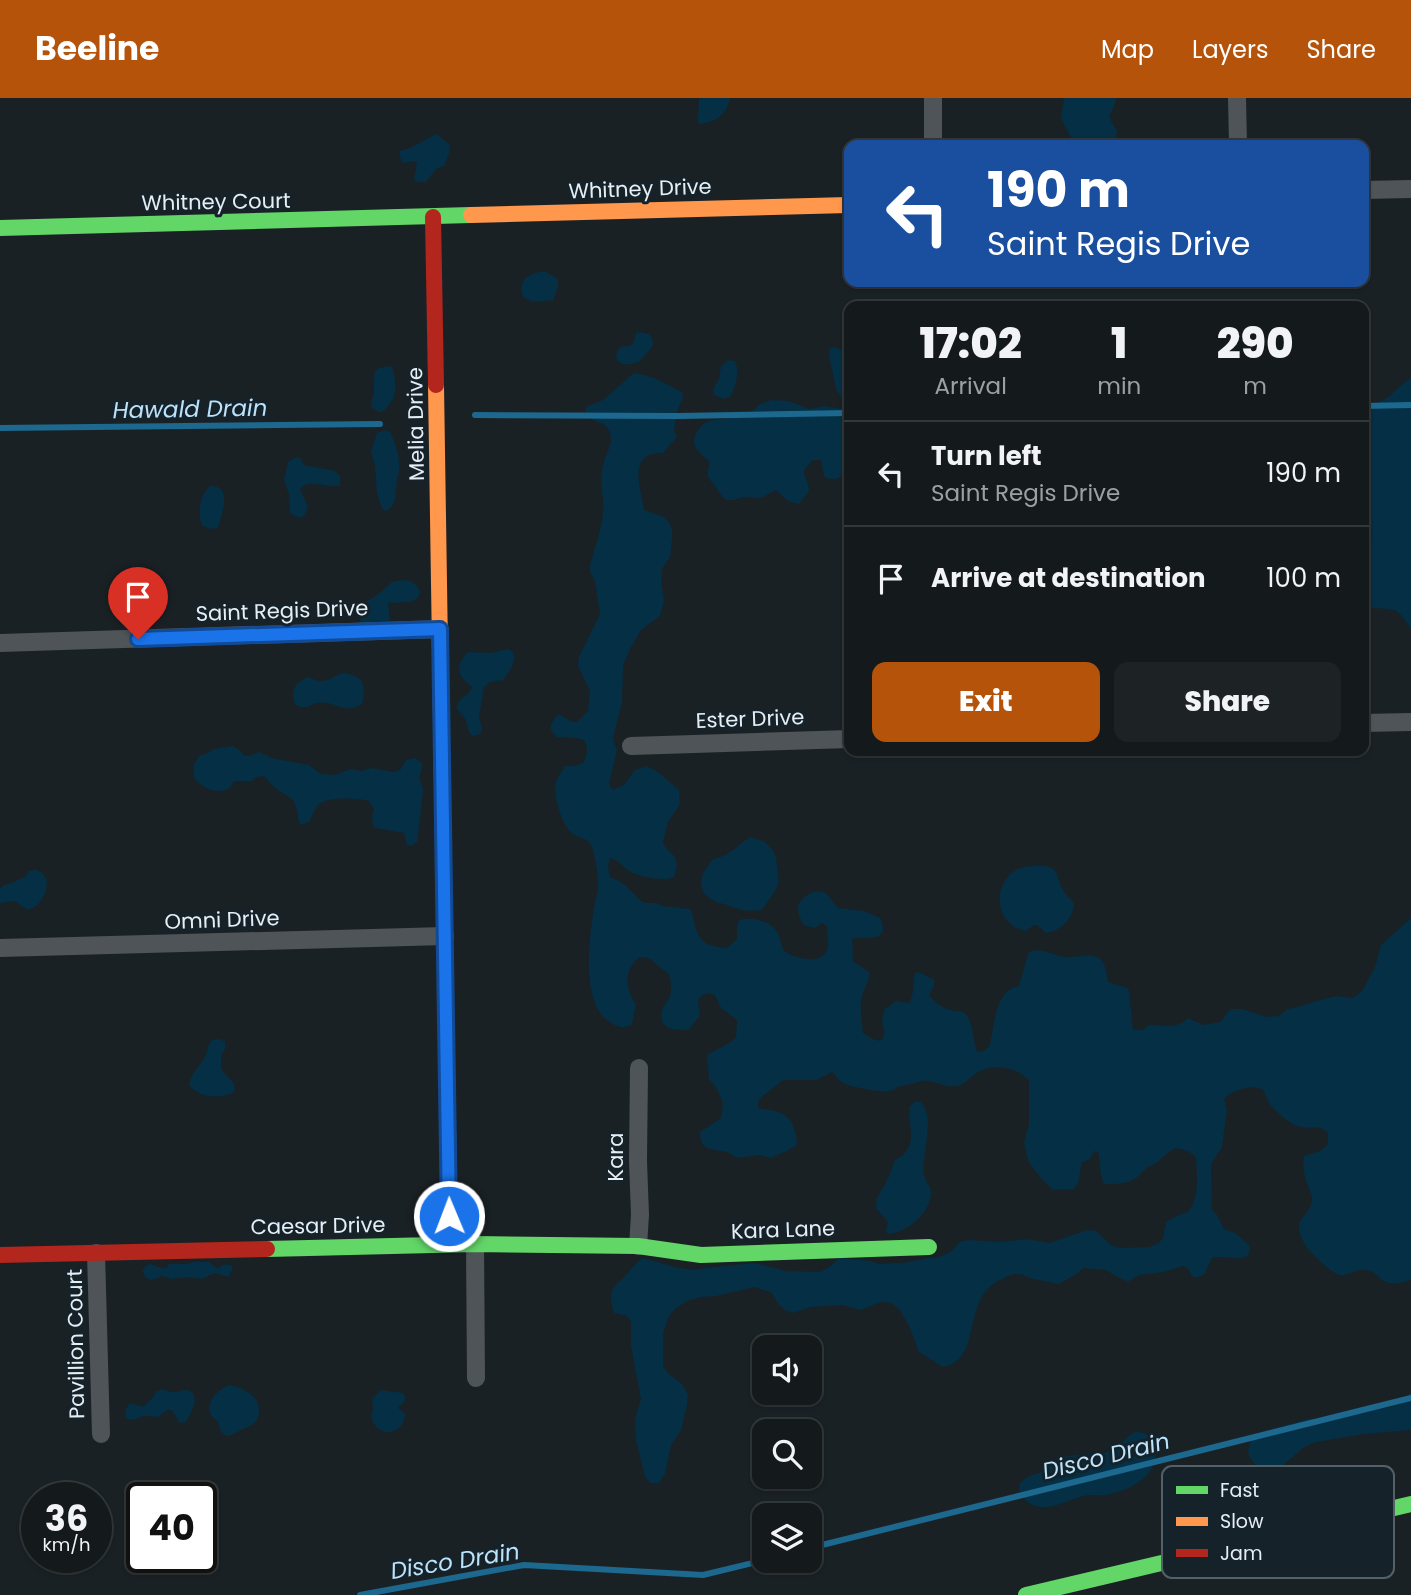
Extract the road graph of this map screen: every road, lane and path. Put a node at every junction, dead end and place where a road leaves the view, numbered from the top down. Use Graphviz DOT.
graph roads {
  1 [pos="933,98"];
  2 [pos="1237,98"];
  3 [pos="933,140"];
  4 [pos="1238,140"];
  5 [pos="1411,189"];
  6 [pos="1369,190"];
  7 [pos="844,205"];
  8 [pos="433,217"];
  9 [pos="0,228"];
  10 [pos="440,629"];
  11 [pos="0,643"];
  12 [pos="1411,722"];
  13 [pos="1369,723"];
  14 [pos="844,739"];
  15 [pos="631,746"];
  16 [pos="445,936"];
  17 [pos="0,948"];
  18 [pos="639,1068"];
  19 [pos="450,1244"];
  20 [pos="475,1244"];
  21 [pos="638,1246"];
  22 [pos="929,1247"];
  23 [pos="96,1253"];
  24 [pos="0,1255"];
  25 [pos="476,1378"];
  26 [pos="100,1434"];
  27 [pos="1162,1563"];
  28 [pos="1026,1595"];
  1 -- 3 [label="street"];
  2 -- 4 [label="street"];
  5 -- 6 [label="street"];
  7 -- 8 [label="main road, Whitney Drive"];
  8 -- 9 [label="main road, Whitney Court"];
  8 -- 10 [label="main road, Melia Drive"];
  10 -- 11 [label="street, Saint Regis Drive"];
  10 -- 16 [label="main road, Melia Drive"];
  12 -- 13 [label="street"];
  14 -- 15 [label="street, Ester Drive"];
  16 -- 17 [label="street, Omni Drive"];
  16 -- 19 [label="main road, Melia Drive"];
  18 -- 21 [label="street, Kara"];
  19 -- 20 [label="main road, Caesar Drive"];
  19 -- 23 [label="main road, Caesar Drive"];
  20 -- 21 [label="main road, Caesar Drive"];
  20 -- 25 [label="street"];
  21 -- 22 [label="main road, Kara Lane"];
  23 -- 24 [label="main road, Caesar Drive"];
  23 -- 26 [label="street, Pavillion Court"];
  27 -- 28 [label="main road"];
}
